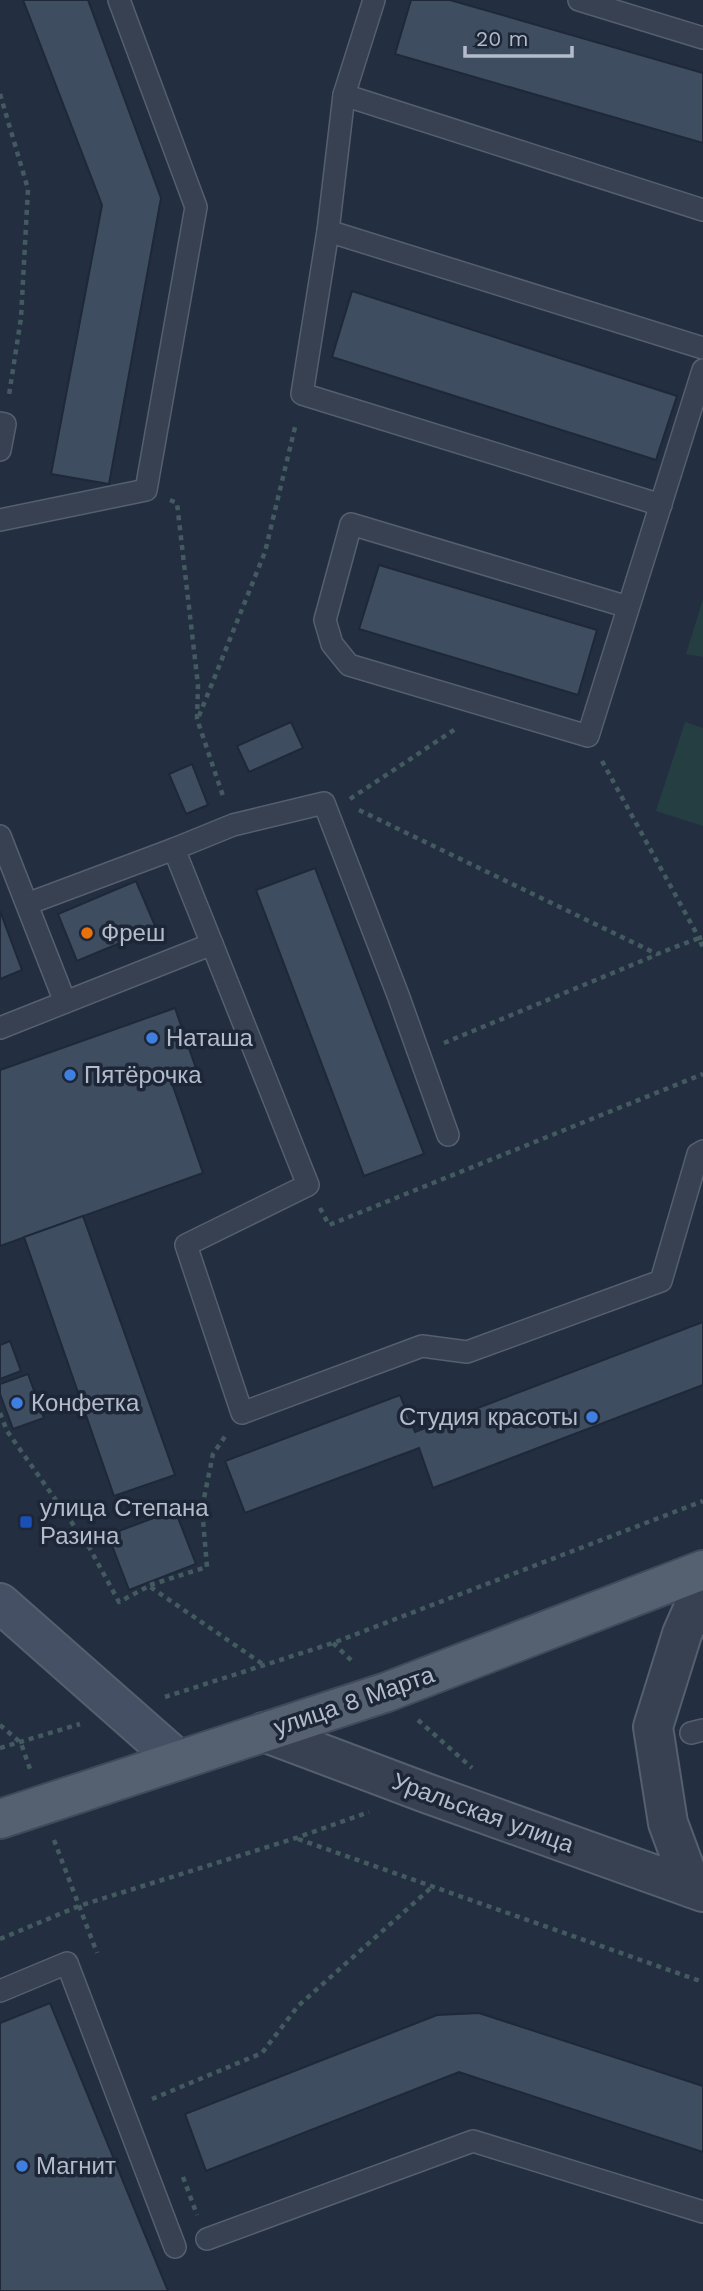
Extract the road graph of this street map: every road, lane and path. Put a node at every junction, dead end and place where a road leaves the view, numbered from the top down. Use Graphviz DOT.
graph roads {
  1 [pos="119,0"];
  2 [pos="374,0"];
  3 [pos="579,0"];
  4 [pos="703,38"];
  5 [pos="0,94"];
  6 [pos="344,95"];
  7 [pos="703,210"];
  8 [pos="328,231"];
  9 [pos="703,348"];
  10 [pos="703,370"];
  11 [pos="302,394"];
  12 [pos="2,423"];
  13 [pos="0,450"];
  14 [pos="146,490"];
  15 [pos="661,505"];
  16 [pos="0,520"];
  17 [pos="628,607"];
  18 [pos="488,707"];
  19 [pos="197,719"];
  20 [pos="588,736"];
  21 [pos="334,803"];
  22 [pos="233,825"];
  23 [pos="0,836"];
  24 [pos="174,849"];
  25 [pos="27,904"];
  26 [pos="701,938"];
  27 [pos="212,944"];
  28 [pos="703,948"];
  29 [pos="657,954"];
  30 [pos="65,1002"];
  31 [pos="0,1028"];
  32 [pos="419,1053"];
  33 [pos="703,1074"];
  34 [pos="448,1135"];
  35 [pos="703,1151"];
  36 [pos="308,1185"];
  37 [pos="0,1413"];
  38 [pos="242,1413"];
  39 [pos="703,1501"];
  40 [pos="703,1570"];
  41 [pos="149,1586"];
  42 [pos="703,1586"];
  43 [pos="0,1603"];
  44 [pos="265,1665"];
  45 [pos="122,1711"];
  46 [pos="264,1732"];
  47 [pos="0,1748"];
  48 [pos="178,1760"];
  49 [pos="371,1811"];
  50 [pos="0,1819"];
  51 [pos="52,1836"];
  52 [pos="296,1838"];
  53 [pos="62,1862"];
  54 [pos="433,1886"];
  55 [pos="697,1890"];
  56 [pos="0,1939"];
  57 [pos="703,1982"];
  58 [pos="0,1991"];
  59 [pos="152,2099"];
  60 [pos="703,2212"];
  61 [pos="207,2239"];
  62 [pos="175,2247"];
  1 -- 14 [label="lane"];
  2 -- 6 [label="lane"];
  3 -- 4 [label="lane"];
  5 -- 12 [label="path"];
  6 -- 7 [label="lane"];
  6 -- 8 [label="lane"];
  8 -- 9 [label="lane"];
  8 -- 11 [label="lane"];
  10 -- 15 [label="lane"];
  11 -- 15 [label="lane"];
  11 -- 19 [label="path"];
  12 -- 13 [label="lane"];
  14 -- 16 [label="lane"];
  14 -- 19 [label="path"];
  15 -- 17 [label="lane"];
  17 -- 18 [label="lane"];
  17 -- 20 [label="lane"];
  18 -- 20 [label="lane"];
  18 -- 21 [label="path"];
  19 -- 22 [label="path"];
  20 -- 26 [label="path"];
  21 -- 22 [label="lane"];
  21 -- 29 [label="path"];
  21 -- 32 [label="lane"];
  22 -- 24 [label="lane"];
  23 -- 25 [label="lane"];
  24 -- 25 [label="lane"];
  24 -- 27 [label="lane"];
  25 -- 30 [label="lane"];
  26 -- 28 [label="path"];
  26 -- 29 [label="path"];
  27 -- 30 [label="lane"];
  27 -- 36 [label="lane"];
  29 -- 32 [label="path"];
  30 -- 31 [label="lane"];
  32 -- 34 [label="lane"];
  33 -- 36 [label="path"];
  35 -- 38 [label="lane"];
  36 -- 38 [label="lane"];
  37 -- 41 [label="path"];
  38 -- 41 [label="path"];
  39 -- 44 [label="path"];
  40 -- 46 [label="main road, улица 8 Марта"];
  41 -- 44 [label="path"];
  42 -- 55 [label="street"];
  43 -- 45 [label="main road"];
  44 -- 45 [label="path"];
  45 -- 47 [label="path"];
  45 -- 48 [label="main road"];
  46 -- 48 [label="main road, улица 8 Марта"];
  46 -- 55 [label="street, Уральская улица"];
  48 -- 50 [label="main road, улица 8 Марта"];
  49 -- 52 [label="path"];
  51 -- 53 [label="path"];
  52 -- 54 [label="path"];
  52 -- 56 [label="path"];
  54 -- 57 [label="path"];
  54 -- 59 [label="path"];
  58 -- 62 [label="lane"];
  60 -- 61 [label="lane"];
}
